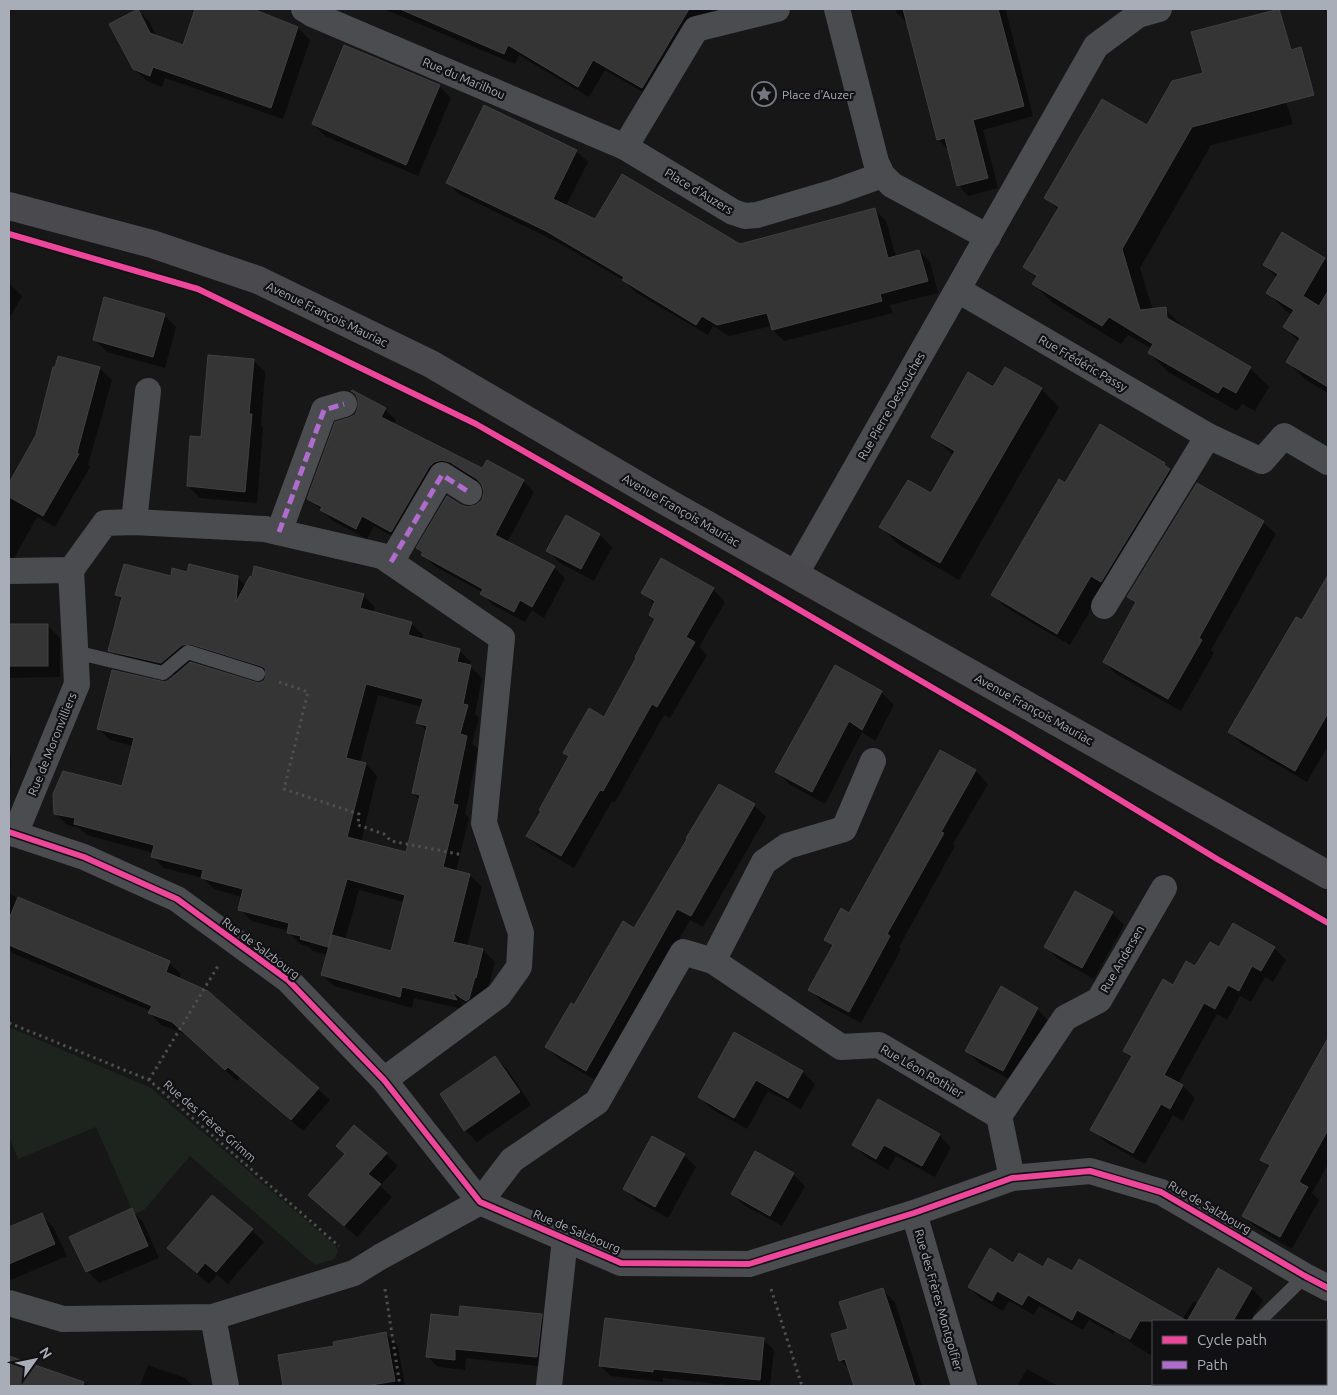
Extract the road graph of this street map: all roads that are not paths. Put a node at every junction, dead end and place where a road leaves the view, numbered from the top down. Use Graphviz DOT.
graph roads {
  1 [pos="304,9"];
  2 [pos="777,9"];
  3 [pos="838,9"];
  4 [pos="1159,9"];
  5 [pos="625,147"];
  6 [pos="882,175"];
  7 [pos="9,206"];
  8 [pos="988,237"];
  9 [pos="958,290"];
  10 [pos="148,391"];
  11 [pos="344,404"];
  12 [pos="1208,436"];
  13 [pos="1328,462"];
  14 [pos="469,492"];
  15 [pos="134,522"];
  16 [pos="279,532"];
  17 [pos="391,562"];
  18 [pos="71,570"];
  19 [pos="9,571"];
  20 [pos="795,575"];
  21 [pos="1104,606"];
  22 [pos="75,652"];
  23 [pos="258,674"];
  24 [pos="873,761"];
  25 [pos="12,833"];
  26 [pos="1328,875"];
  27 [pos="1164,888"];
  28 [pos="713,961"];
  29 [pos="384,1080"];
  30 [pos="999,1116"];
  31 [pos="1012,1178"];
  32 [pos="480,1202"];
  33 [pos="914,1213"];
  34 [pos="565,1239"];
  35 [pos="1320,1276"];
  36 [pos="9,1303"];
  37 [pos="213,1317"];
  38 [pos="1260,1320"];
  39 [pos="226,1386"];
  40 [pos="549,1386"];
  41 [pos="964,1386"];
  1 -- 5 [label="street, Rue du Marilhou"];
  2 -- 5 [label="street"];
  3 -- 6 [label="street"];
  4 -- 8 [label="street, Rue Pierre Destouches"];
  5 -- 6 [label="street, Place d'Auzers"];
  6 -- 8 [label="street"];
  7 -- 20 [label="street, Avenue François Mauriac"];
  8 -- 9 [label="street, Rue Pierre Destouches"];
  9 -- 12 [label="street, Rue Frédéric Passy"];
  9 -- 20 [label="street, Rue Pierre Destouches"];
  10 -- 15 [label="street"];
  11 -- 16 [label="street"];
  12 -- 13 [label="street, Rue Frédéric Passy"];
  12 -- 21 [label="street"];
  14 -- 17 [label="street"];
  15 -- 16 [label="street"];
  15 -- 18 [label="street"];
  16 -- 17 [label="street"];
  17 -- 29 [label="street"];
  18 -- 19 [label="street"];
  18 -- 22 [label="street, Rue de Moronvilliers"];
  20 -- 26 [label="street, Avenue François Mauriac"];
  22 -- 23 [label="lane"];
  22 -- 25 [label="street, Rue de Moronvilliers"];
  24 -- 28 [label="street"];
  25 -- 29 [label="street, Rue de Salzbourg"];
  27 -- 30 [label="street, Rue Andersen"];
  28 -- 30 [label="street, Rue Léon Rothier"];
  28 -- 32 [label="street, Rue Léon Rothier"];
  29 -- 32 [label="street, Rue de Salzbourg"];
  30 -- 31 [label="street"];
  31 -- 33 [label="street, Rue de Salzbourg"];
  31 -- 35 [label="street, Rue de Salzbourg"];
  32 -- 34 [label="street, Rue de Salzbourg"];
  32 -- 37 [label="street"];
  33 -- 34 [label="street, Rue de Salzbourg"];
  33 -- 41 [label="street, Rue des Frères Montgolfier"];
  34 -- 40 [label="street"];
  35 -- 38 [label="lane"];
  36 -- 37 [label="street"];
  37 -- 39 [label="street"];
}
